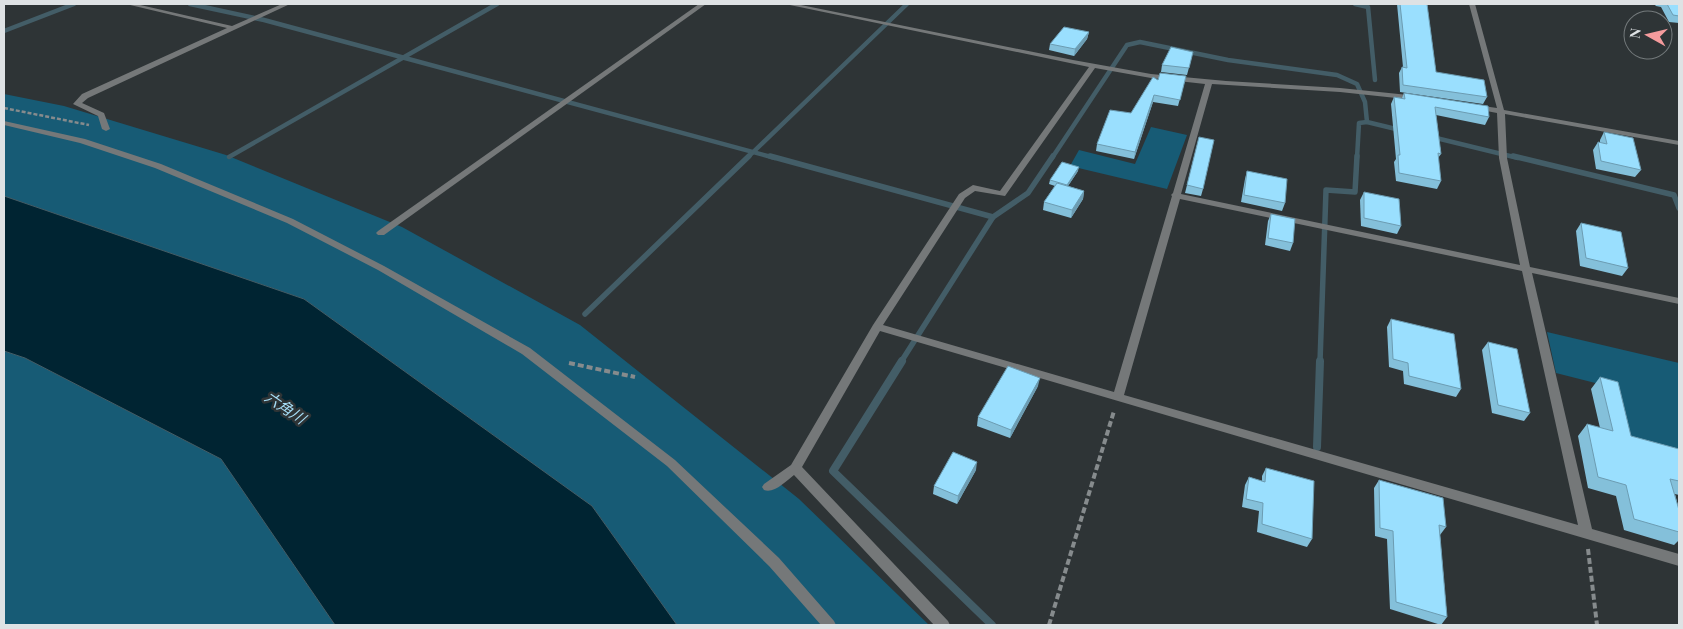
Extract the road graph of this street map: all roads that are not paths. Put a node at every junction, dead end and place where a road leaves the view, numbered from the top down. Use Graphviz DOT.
graph roads {
  1 [pos="129,4"];
  2 [pos="287,4"];
  3 [pos="703,4"];
  4 [pos="788,4"];
  5 [pos="1472,4"];
  6 [pos="233,28"];
  7 [pos="1097,66"];
  8 [pos="1209,82"];
  9 [pos="1424,99"];
  10 [pos="1462,105"];
  11 [pos="1501,111"];
  12 [pos="4,123"];
  13 [pos="106,129"];
  14 [pos="1679,144"];
  15 [pos="1175,195"];
  16 [pos="381,233"];
  17 [pos="1526,269"];
  18 [pos="1679,301"];
  19 [pos="877,327"];
  20 [pos="1118,398"];
  21 [pos="795,468"];
  22 [pos="768,488"];
  23 [pos="1586,532"];
  24 [pos="1679,560"];
  25 [pos="829,625"];
  26 [pos="943,625"];
  1 -- 6 [label="street"];
  2 -- 6 [label="street"];
  3 -- 16 [label="street"];
  4 -- 7 [label="street"];
  5 -- 11 [label="street"];
  6 -- 13 [label="street"];
  7 -- 8 [label="street"];
  7 -- 19 [label="street"];
  8 -- 9 [label="street"];
  8 -- 15 [label="street"];
  10 -- 11 [label="street"];
  11 -- 14 [label="street"];
  11 -- 17 [label="street"];
  12 -- 25 [label="street"];
  15 -- 17 [label="street"];
  15 -- 20 [label="street"];
  17 -- 18 [label="street"];
  17 -- 23 [label="street"];
  19 -- 20 [label="street"];
  19 -- 21 [label="street"];
  20 -- 23 [label="street"];
  21 -- 22 [label="street"];
  21 -- 26 [label="street"];
  23 -- 24 [label="street"];
}
